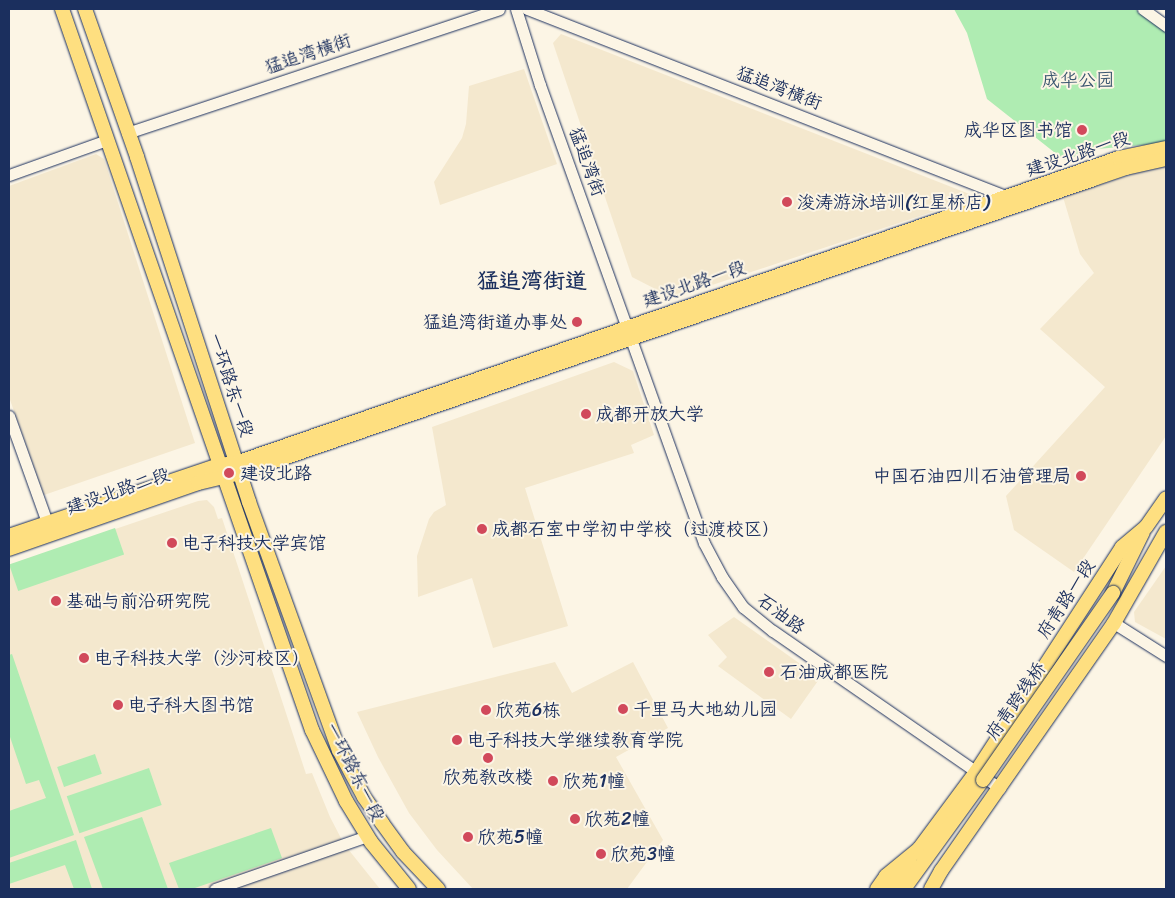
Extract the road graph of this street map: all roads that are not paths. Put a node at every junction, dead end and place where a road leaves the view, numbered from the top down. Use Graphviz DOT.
graph roads {
  1 [pos="62,9"];
  2 [pos="85,9"];
  3 [pos="499,9"];
  4 [pos="516,9"];
  5 [pos="527,9"];
  6 [pos="1143,9"];
  7 [pos="1166,26"];
  8 [pos="127,133"];
  9 [pos="107,140"];
  10 [pos="1166,148"];
  11 [pos="1166,159"];
  12 [pos="9,175"];
  13 [pos="1011,201"];
  14 [pos="629,331"];
  15 [pos="9,416"];
  16 [pos="238,468"];
  17 [pos="221,470"];
  18 [pos="1166,498"];
  19 [pos="47,522"];
  20 [pos="257,524"];
  21 [pos="1146,527"];
  22 [pos="242,529"];
  23 [pos="1166,532"];
  24 [pos="9,536"];
  25 [pos="9,548"];
  26 [pos="1155,548"];
  27 [pos="1116,595"];
  28 [pos="1114,624"];
  29 [pos="1166,656"];
  30 [pos="976,772"];
  31 [pos="1000,788"];
  32 [pos="367,836"];
  33 [pos="919,849"];
  34 [pos="941,871"];
  35 [pos="216,889"];
  36 [pos="409,889"];
  37 [pos="438,889"];
  38 [pos="877,889"];
  39 [pos="892,889"];
  40 [pos="904,889"];
  41 [pos="915,889"];
  42 [pos="923,889"];
  43 [pos="931,889"];
  1 -- 9 [label="main road, 一环路东一段"];
  2 -- 8 [label="main road, 一环路东一段"];
  3 -- 8 [label="street, 猛追湾横街"];
  4 -- 14 [label="street, 猛追湾街"];
  5 -- 13 [label="street, 猛追湾横街"];
  6 -- 7 [label="street"];
  8 -- 16 [label="main road, 一环路东一段"];
  9 -- 12 [label="street"];
  9 -- 17 [label="main road, 一环路东一段"];
  10 -- 13 [label="main road, 建设北路一段"];
  11 -- 13 [label="main road, 建设北路一段"];
  13 -- 14 [label="main road, 建设北路一段"];
  14 -- 16 [label="main road, 建设北路一段"];
  14 -- 30 [label="street, 石油路"];
  15 -- 19 [label="street"];
  16 -- 17 [label="main road, 建设北路二段"];
  16 -- 20 [label="main road, 一环路东一段"];
  17 -- 19 [label="main road, 建设北路二段"];
  17 -- 22 [label="main road, 一环路东一段"];
  17 -- 25 [label="main road, 建设北路二段"];
  18 -- 21 [label="main road, 府青路一段"];
  19 -- 24 [label="main road, 建设北路二段"];
  20 -- 22 [label="main road"];
  20 -- 37 [label="main road, 一环路东一段"];
  21 -- 27 [label="main road, 府青跨线桥"];
  21 -- 30 [label="main road, 府青路一段"];
  22 -- 32 [label="main road, 一环路东一段"];
  23 -- 26 [label="main road"];
  26 -- 27 [label="main road, 府青跨线桥"];
  26 -- 28 [label="main road"];
  27 -- 40 [label="main road, 府青跨线桥, bridge"];
  27 -- 41 [label="main road, 府青跨线桥"];
  28 -- 29 [label="street"];
  28 -- 31 [label="main road"];
  30 -- 31 [label="street, 石油路"];
  30 -- 33 [label="main road, 府青路一段"];
  31 -- 34 [label="main road"];
  32 -- 35 [label="street"];
  32 -- 36 [label="main road, 一环路东一段"];
  33 -- 38 [label="main road, 府青路一段"];
  33 -- 39 [label="main road, 府青路一段"];
  34 -- 42 [label="main road"];
  34 -- 43 [label="main road"];
}
